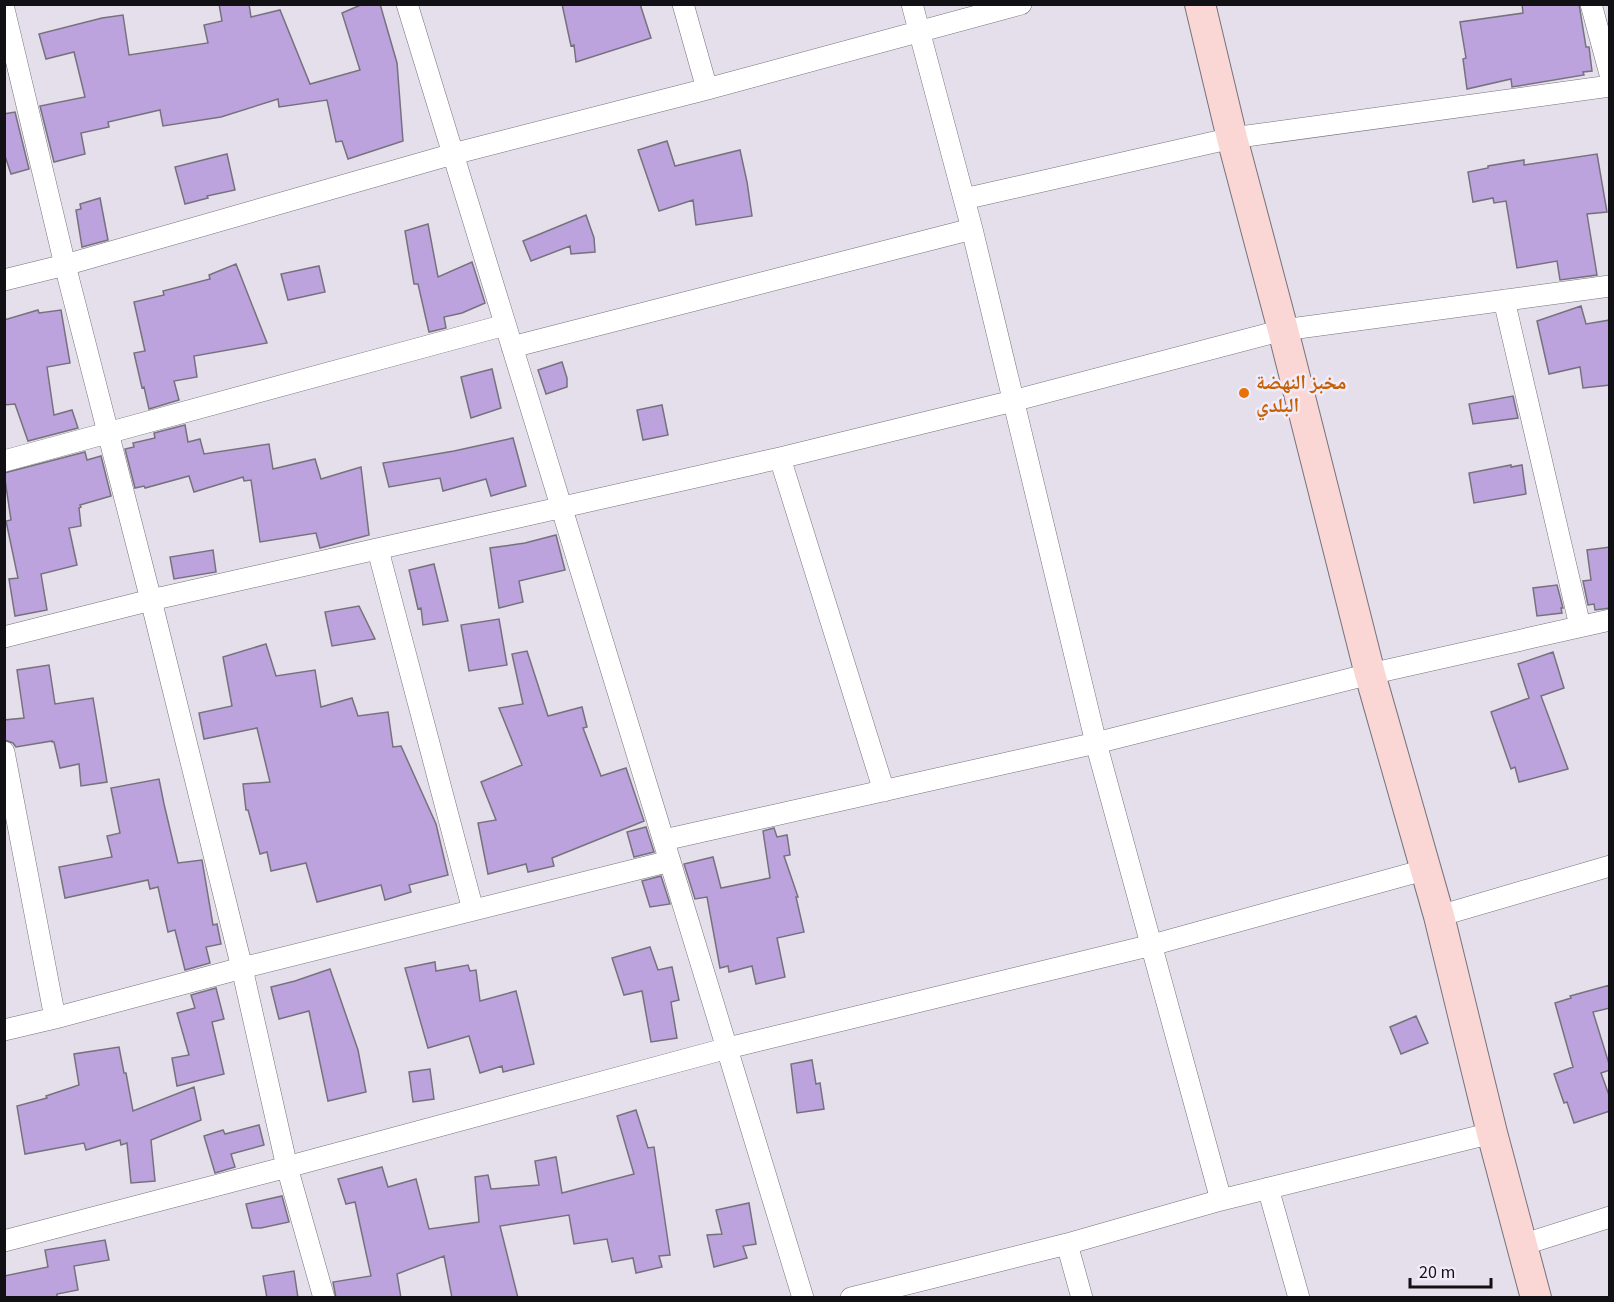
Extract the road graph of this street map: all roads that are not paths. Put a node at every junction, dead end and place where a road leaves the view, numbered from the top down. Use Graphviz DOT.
graph roads {
  1 [pos="407,4"];
  2 [pos="683,4"];
  3 [pos="912,4"];
  4 [pos="1021,4"];
  5 [pos="1200,4"];
  6 [pos="1591,4"];
  7 [pos="4,9"];
  8 [pos="919,32"];
  9 [pos="1610,74"];
  10 [pos="1610,86"];
  11 [pos="707,89"];
  12 [pos="1232,138"];
  13 [pos="453,154"];
  14 [pos="964,199"];
  15 [pos="972,229"];
  16 [pos="65,265"];
  17 [pos="4,280"];
  18 [pos="1610,286"];
  19 [pos="1504,300"];
  20 [pos="505,325"];
  21 [pos="1283,330"];
  22 [pos="512,347"];
  23 [pos="1012,401"];
  24 [pos="108,433"];
  25 [pos="780,458"];
  26 [pos="4,461"];
  27 [pos="560,508"];
  28 [pos="378,550"];
  29 [pos="151,600"];
  30 [pos="1610,620"];
  31 [pos="1580,626"];
  32 [pos="4,637"];
  33 [pos="1370,674"];
  34 [pos="1096,743"];
  35 [pos="4,752"];
  36 [pos="884,791"];
  37 [pos="664,840"];
  38 [pos="670,861"];
  39 [pos="1610,866"];
  40 [pos="1424,870"];
  41 [pos="473,910"];
  42 [pos="1439,916"];
  43 [pos="1152,945"];
  44 [pos="242,968"];
  45 [pos="55,1018"];
  46 [pos="4,1030"];
  47 [pos="728,1048"];
  48 [pos="1492,1133"];
  49 [pos="287,1167"];
  50 [pos="1268,1188"];
  51 [pos="1221,1200"];
  52 [pos="1610,1217"];
  53 [pos="4,1241"];
  54 [pos="1067,1244"];
  55 [pos="1522,1245"];
  56 [pos="860,1297"];
  57 [pos="324,1298"];
  58 [pos="803,1298"];
  59 [pos="1082,1298"];
  60 [pos="1299,1298"];
  61 [pos="1536,1298"];
  1 -- 13 [label="street"];
  2 -- 11 [label="street"];
  3 -- 8 [label="street"];
  4 -- 8 [label="street"];
  5 -- 12 [label="street"];
  6 -- 9 [label="street"];
  7 -- 16 [label="street"];
  8 -- 11 [label="street"];
  8 -- 14 [label="street"];
  10 -- 12 [label="street"];
  11 -- 13 [label="street"];
  12 -- 14 [label="street"];
  12 -- 21 [label="street"];
  13 -- 16 [label="street"];
  13 -- 20 [label="street"];
  14 -- 15 [label="street"];
  15 -- 22 [label="street"];
  15 -- 23 [label="street"];
  16 -- 17 [label="street"];
  16 -- 24 [label="street"];
  18 -- 19 [label="street"];
  19 -- 21 [label="street"];
  19 -- 31 [label="street"];
  20 -- 22 [label="street"];
  20 -- 24 [label="street"];
  21 -- 23 [label="street"];
  21 -- 33 [label="street"];
  22 -- 27 [label="street"];
  23 -- 25 [label="street"];
  23 -- 34 [label="street"];
  24 -- 26 [label="street"];
  24 -- 29 [label="street"];
  25 -- 27 [label="street"];
  25 -- 36 [label="street"];
  27 -- 28 [label="street"];
  27 -- 37 [label="street"];
  28 -- 29 [label="street"];
  28 -- 41 [label="street"];
  29 -- 32 [label="street"];
  29 -- 44 [label="street"];
  30 -- 31 [label="street"];
  31 -- 33 [label="street"];
  33 -- 34 [label="street"];
  33 -- 40 [label="street"];
  34 -- 36 [label="street"];
  34 -- 43 [label="street"];
  35 -- 45 [label="street"];
  36 -- 37 [label="street"];
  37 -- 38 [label="street"];
  38 -- 41 [label="street"];
  38 -- 47 [label="street"];
  39 -- 42 [label="street"];
  40 -- 42 [label="street"];
  40 -- 43 [label="street"];
  41 -- 44 [label="street"];
  42 -- 48 [label="street"];
  43 -- 47 [label="street"];
  43 -- 51 [label="street"];
  44 -- 45 [label="street"];
  44 -- 49 [label="street"];
  45 -- 46 [label="street"];
  47 -- 49 [label="street"];
  47 -- 58 [label="street"];
  48 -- 50 [label="street"];
  48 -- 55 [label="street"];
  49 -- 53 [label="street"];
  49 -- 57 [label="street"];
  50 -- 51 [label="street"];
  50 -- 60 [label="street"];
  51 -- 54 [label="street"];
  52 -- 55 [label="street"];
  54 -- 56 [label="street"];
  54 -- 59 [label="street"];
  55 -- 61 [label="street"];
}
